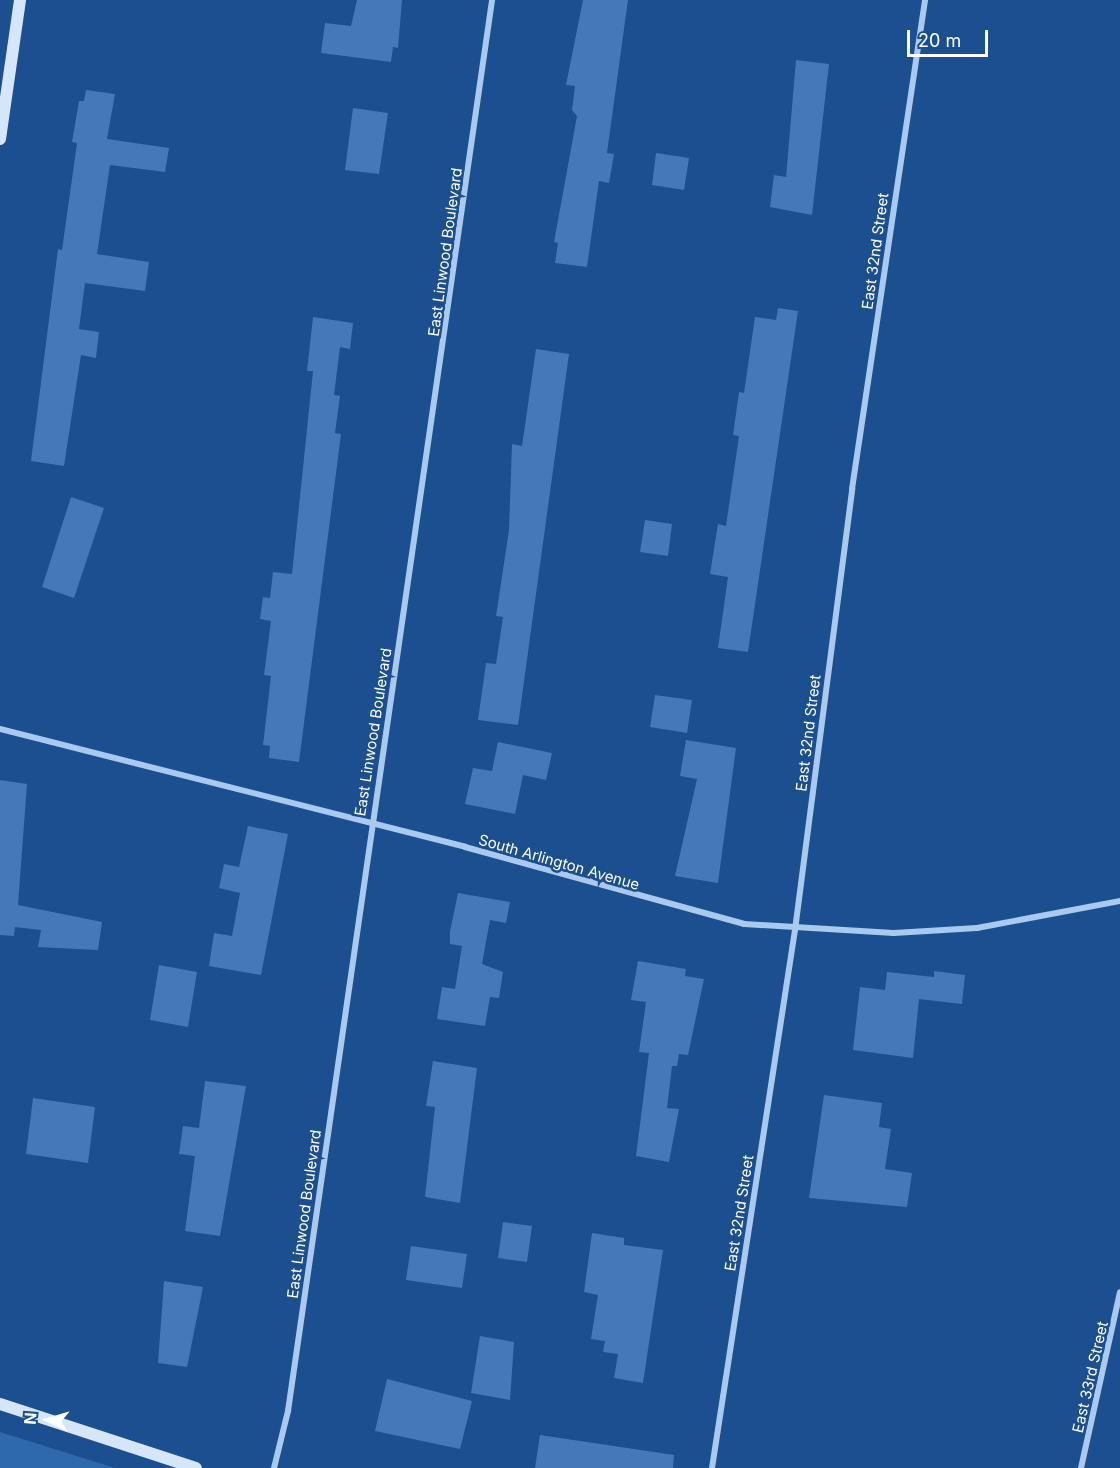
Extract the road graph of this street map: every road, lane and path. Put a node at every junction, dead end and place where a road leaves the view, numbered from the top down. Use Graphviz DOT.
graph roads {
  1 [pos="20,0"];
  2 [pos="492,0"];
  3 [pos="926,0"];
  4 [pos="0,139"];
  5 [pos="0,729"];
  6 [pos="371,824"];
  7 [pos="1120,901"];
  8 [pos="795,930"];
  9 [pos="1120,1292"];
  10 [pos="0,1404"];
  11 [pos="196,1468"];
  12 [pos="274,1468"];
  13 [pos="712,1468"];
  14 [pos="1081,1468"];
  1 -- 4 [label="main road"];
  2 -- 6 [label="street, East Linwood Boulevard"];
  3 -- 8 [label="street, East 32nd Street"];
  5 -- 6 [label="street, South Arlington Avenue"];
  6 -- 8 [label="street, South Arlington Avenue"];
  6 -- 12 [label="street, East Linwood Boulevard"];
  7 -- 8 [label="street, South Arlington Avenue"];
  8 -- 13 [label="street, East 32nd Street"];
  9 -- 14 [label="street, East 33rd Street"];
  10 -- 11 [label="main road"];
}
